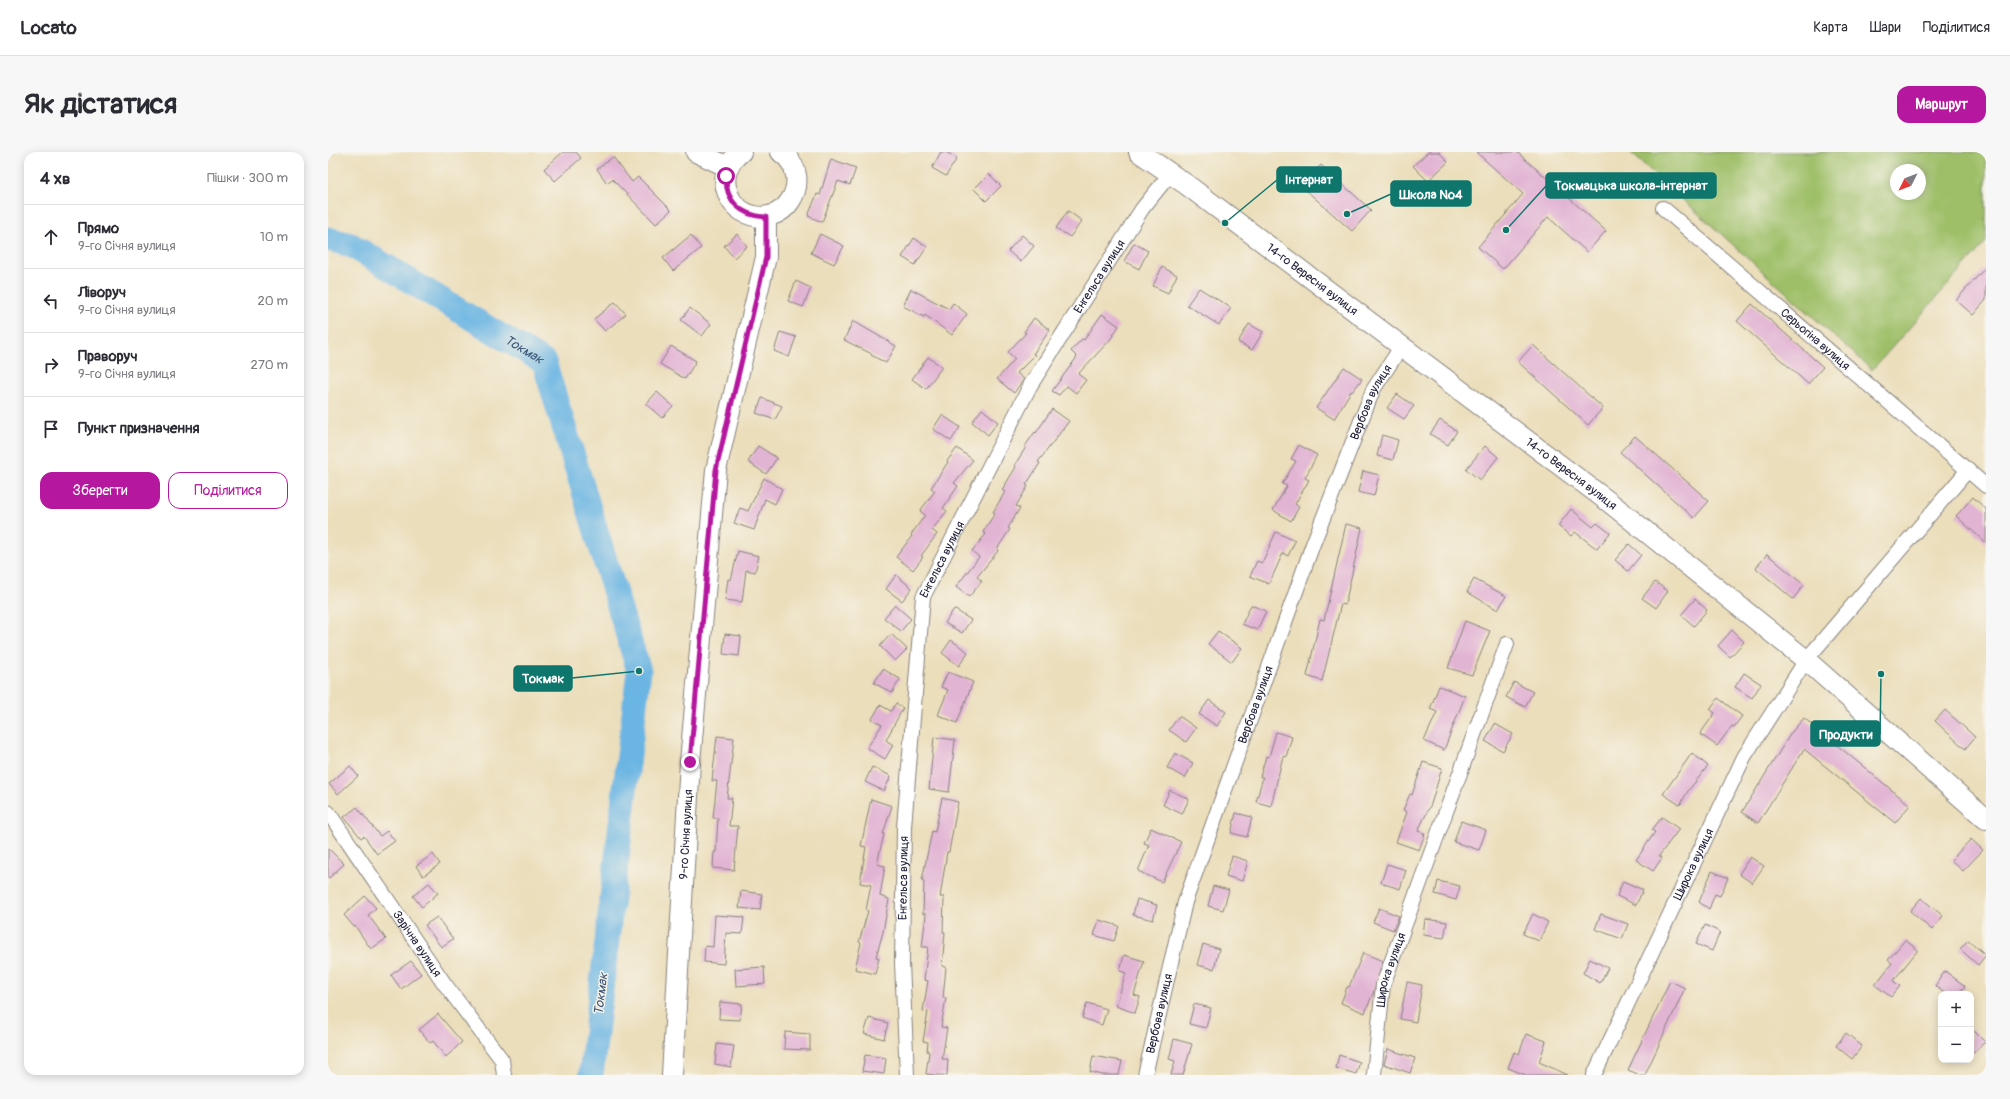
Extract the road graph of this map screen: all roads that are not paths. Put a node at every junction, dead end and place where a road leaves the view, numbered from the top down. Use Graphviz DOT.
graph roads {
  1 [pos="696,152"];
  2 [pos="741,152"];
  3 [pos="781,152"];
  4 [pos="1139,152"];
  5 [pos="728,167"];
  6 [pos="1170,174"];
  7 [pos="1663,208"];
  8 [pos="766,217"];
  9 [pos="1401,347"];
  10 [pos="1968,470"];
  11 [pos="1986,486"];
  12 [pos="1507,644"];
  13 [pos="1806,660"];
  14 [pos="328,812"];
  15 [pos="1986,819"];
  16 [pos="504,1075"];
  17 [pos="672,1075"];
  18 [pos="907,1075"];
  19 [pos="1145,1075"];
  20 [pos="1374,1075"];
  21 [pos="1594,1075"];
  1 -- 5 [label="street"];
  2 -- 5 [label="street"];
  3 -- 8 [label="street"];
  4 -- 6 [label="street, 14-го Вересня вулиця"];
  5 -- 8 [label="street"];
  6 -- 9 [label="street, 14-го Вересня вулиця"];
  6 -- 18 [label="street, Енгельса вулиця"];
  7 -- 10 [label="street, Серьогіна вулиця"];
  8 -- 17 [label="street, 9-го Січня вулиця"];
  9 -- 13 [label="street, 14-го Вересня вулиця"];
  9 -- 19 [label="street, Вербова вулиця"];
  10 -- 11 [label="street, Серьогіна вулиця"];
  10 -- 13 [label="street"];
  12 -- 20 [label="street, Широка вулиця"];
  13 -- 15 [label="street, 14-го Вересня вулиця"];
  13 -- 21 [label="street, Широка вулиця"];
  14 -- 16 [label="street, Зарічна вулиця"];
}
